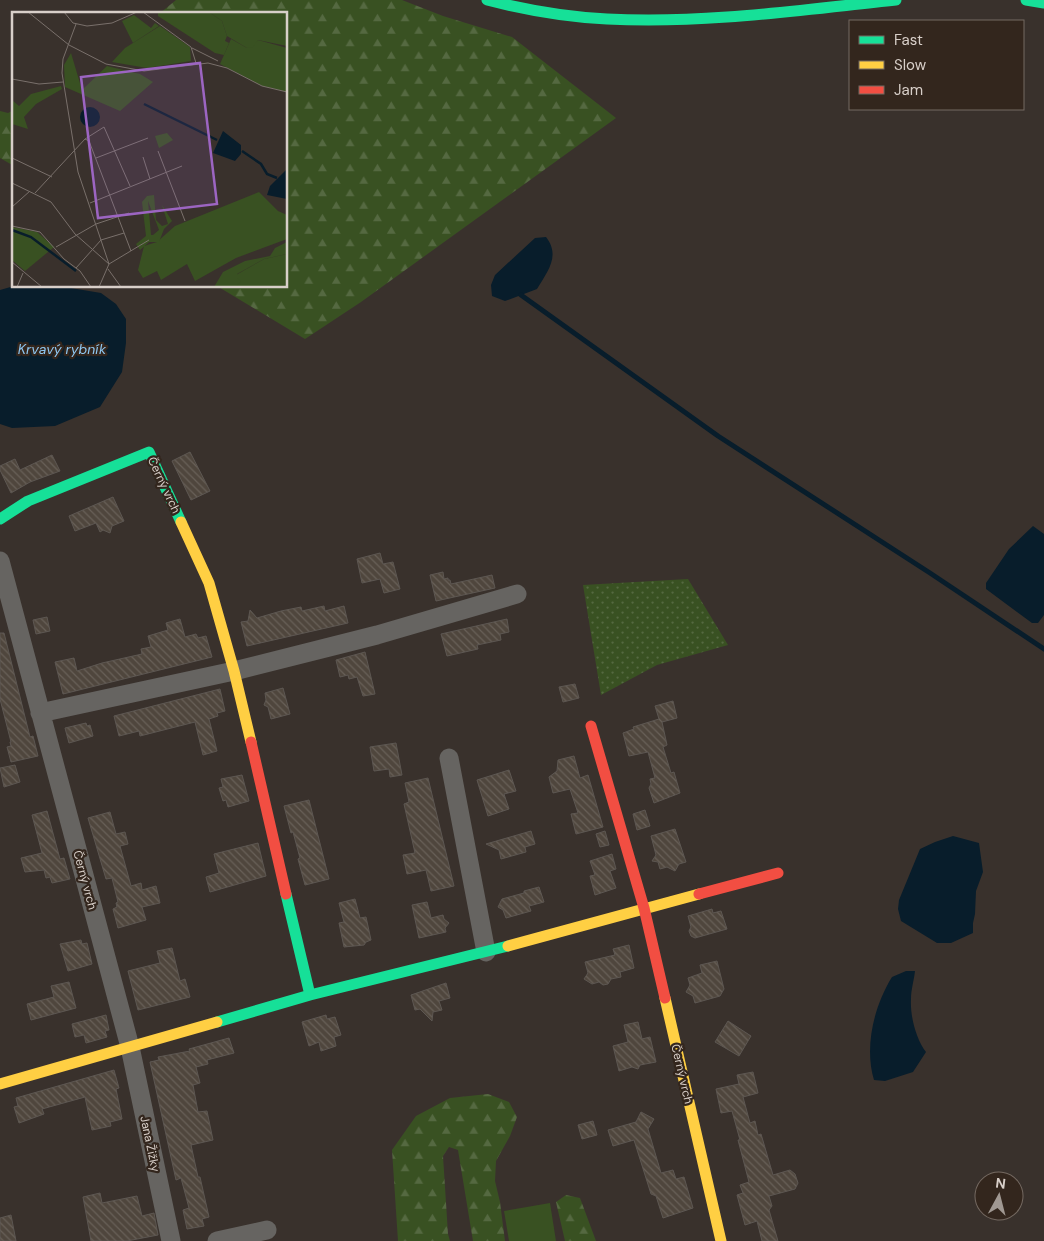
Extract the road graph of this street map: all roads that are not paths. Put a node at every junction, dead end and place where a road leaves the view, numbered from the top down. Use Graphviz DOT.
graph roads {
  1 [pos="487,0"];
  2 [pos="896,0"];
  3 [pos="1026,0"];
  4 [pos="1044,2"];
  5 [pos="0,519"];
  6 [pos="0,561"];
  7 [pos="517,594"];
  8 [pos="234,671"];
  9 [pos="40,713"];
  10 [pos="591,726"];
  11 [pos="449,758"];
  12 [pos="778,873"];
  13 [pos="644,908"];
  14 [pos="486,952"];
  15 [pos="310,995"];
  16 [pos="130,1047"];
  17 [pos="0,1084"];
  18 [pos="267,1230"];
  19 [pos="171,1241"];
  20 [pos="217,1241"];
  21 [pos="721,1241"];
  1 -- 2 [label="street"];
  3 -- 4 [label="street"];
  5 -- 8 [label="street, Černý vrch"];
  6 -- 9 [label="street, Černý vrch"];
  7 -- 8 [label="street"];
  8 -- 9 [label="street"];
  8 -- 15 [label="street, Černý vrch"];
  9 -- 16 [label="street, Černý vrch"];
  10 -- 13 [label="street, Černý vrch"];
  11 -- 14 [label="street"];
  12 -- 13 [label="street"];
  13 -- 14 [label="street"];
  13 -- 21 [label="street, Černý vrch"];
  14 -- 15 [label="street"];
  15 -- 16 [label="street"];
  16 -- 17 [label="street"];
  16 -- 19 [label="street, Jana Žižky"];
  18 -- 20 [label="street"];
}
